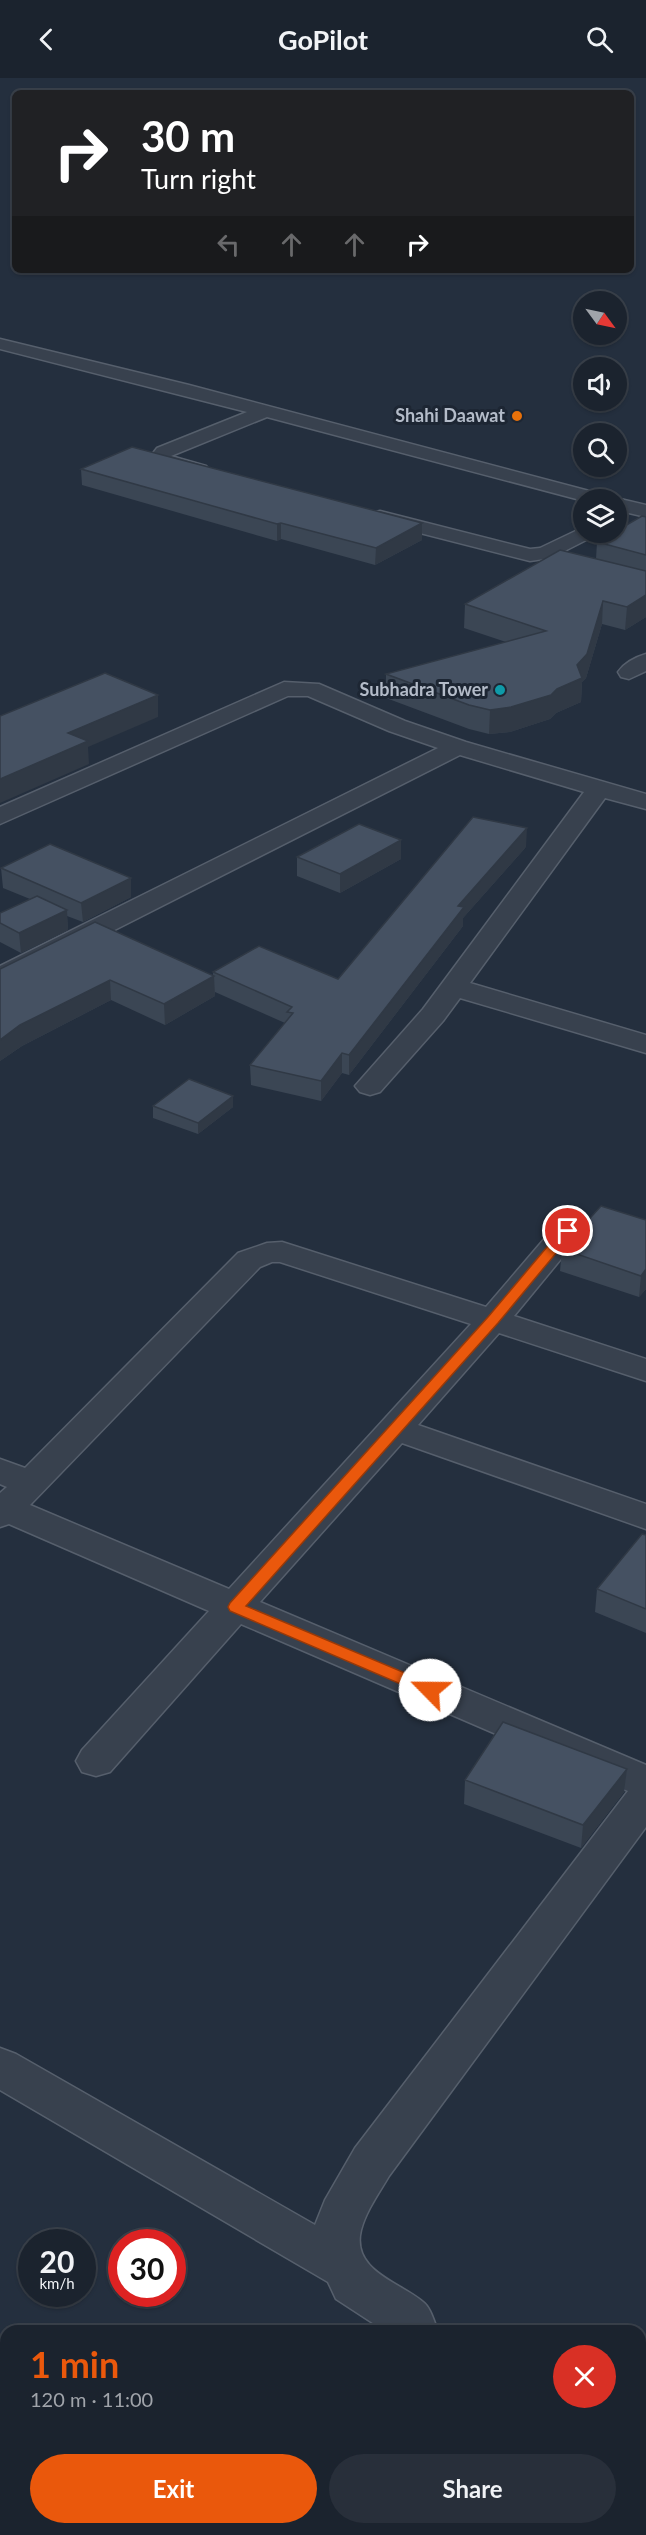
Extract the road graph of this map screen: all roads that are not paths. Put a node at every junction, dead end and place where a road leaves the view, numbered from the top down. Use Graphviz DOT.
graph roads {
  1 [pos="0,344"];
  2 [pos="265,411"];
  3 [pos="214,474"];
  4 [pos="573,493"];
  5 [pos="364,513"];
  6 [pos="573,539"];
  7 [pos="544,554"];
  8 [pos="572,566"];
  9 [pos="458,747"];
  10 [pos="599,789"];
  11 [pos="646,802"];
  12 [pos="0,816"];
  13 [pos="0,977"];
  14 [pos="453,987"];
  15 [pos="646,1044"];
  16 [pos="370,1086"];
  17 [pos="568,1231"];
  18 [pos="493,1320"];
  19 [pos="646,1370"];
  20 [pos="396,1429"];
  21 [pos="9,1494"];
  22 [pos="646,1516"];
  23 [pos="236,1607"];
  24 [pos="96,1761"];
  25 [pos="646,1782"];
  26 [pos="646,1797"];
  27 [pos="0,2067"];
  28 [pos="344,2266"];
  29 [pos="410,2325"];
  1 -- 2 [label="street"];
  2 -- 3 [label="street"];
  2 -- 4 [label="street"];
  5 -- 7 [label="street"];
  6 -- 7 [label="street"];
  7 -- 8 [label="street"];
  9 -- 10 [label="street"];
  9 -- 12 [label="street"];
  9 -- 13 [label="street"];
  10 -- 11 [label="street"];
  10 -- 14 [label="street"];
  14 -- 15 [label="street"];
  14 -- 16 [label="street"];
  17 -- 18 [label="street"];
  18 -- 19 [label="street"];
  18 -- 20 [label="street"];
  18 -- 21 [label="street"];
  20 -- 22 [label="street"];
  20 -- 23 [label="street"];
  21 -- 23 [label="street"];
  23 -- 24 [label="street"];
  23 -- 25 [label="street"];
  26 -- 28 [label="street"];
  27 -- 28 [label="street"];
  28 -- 29 [label="street"];
}
